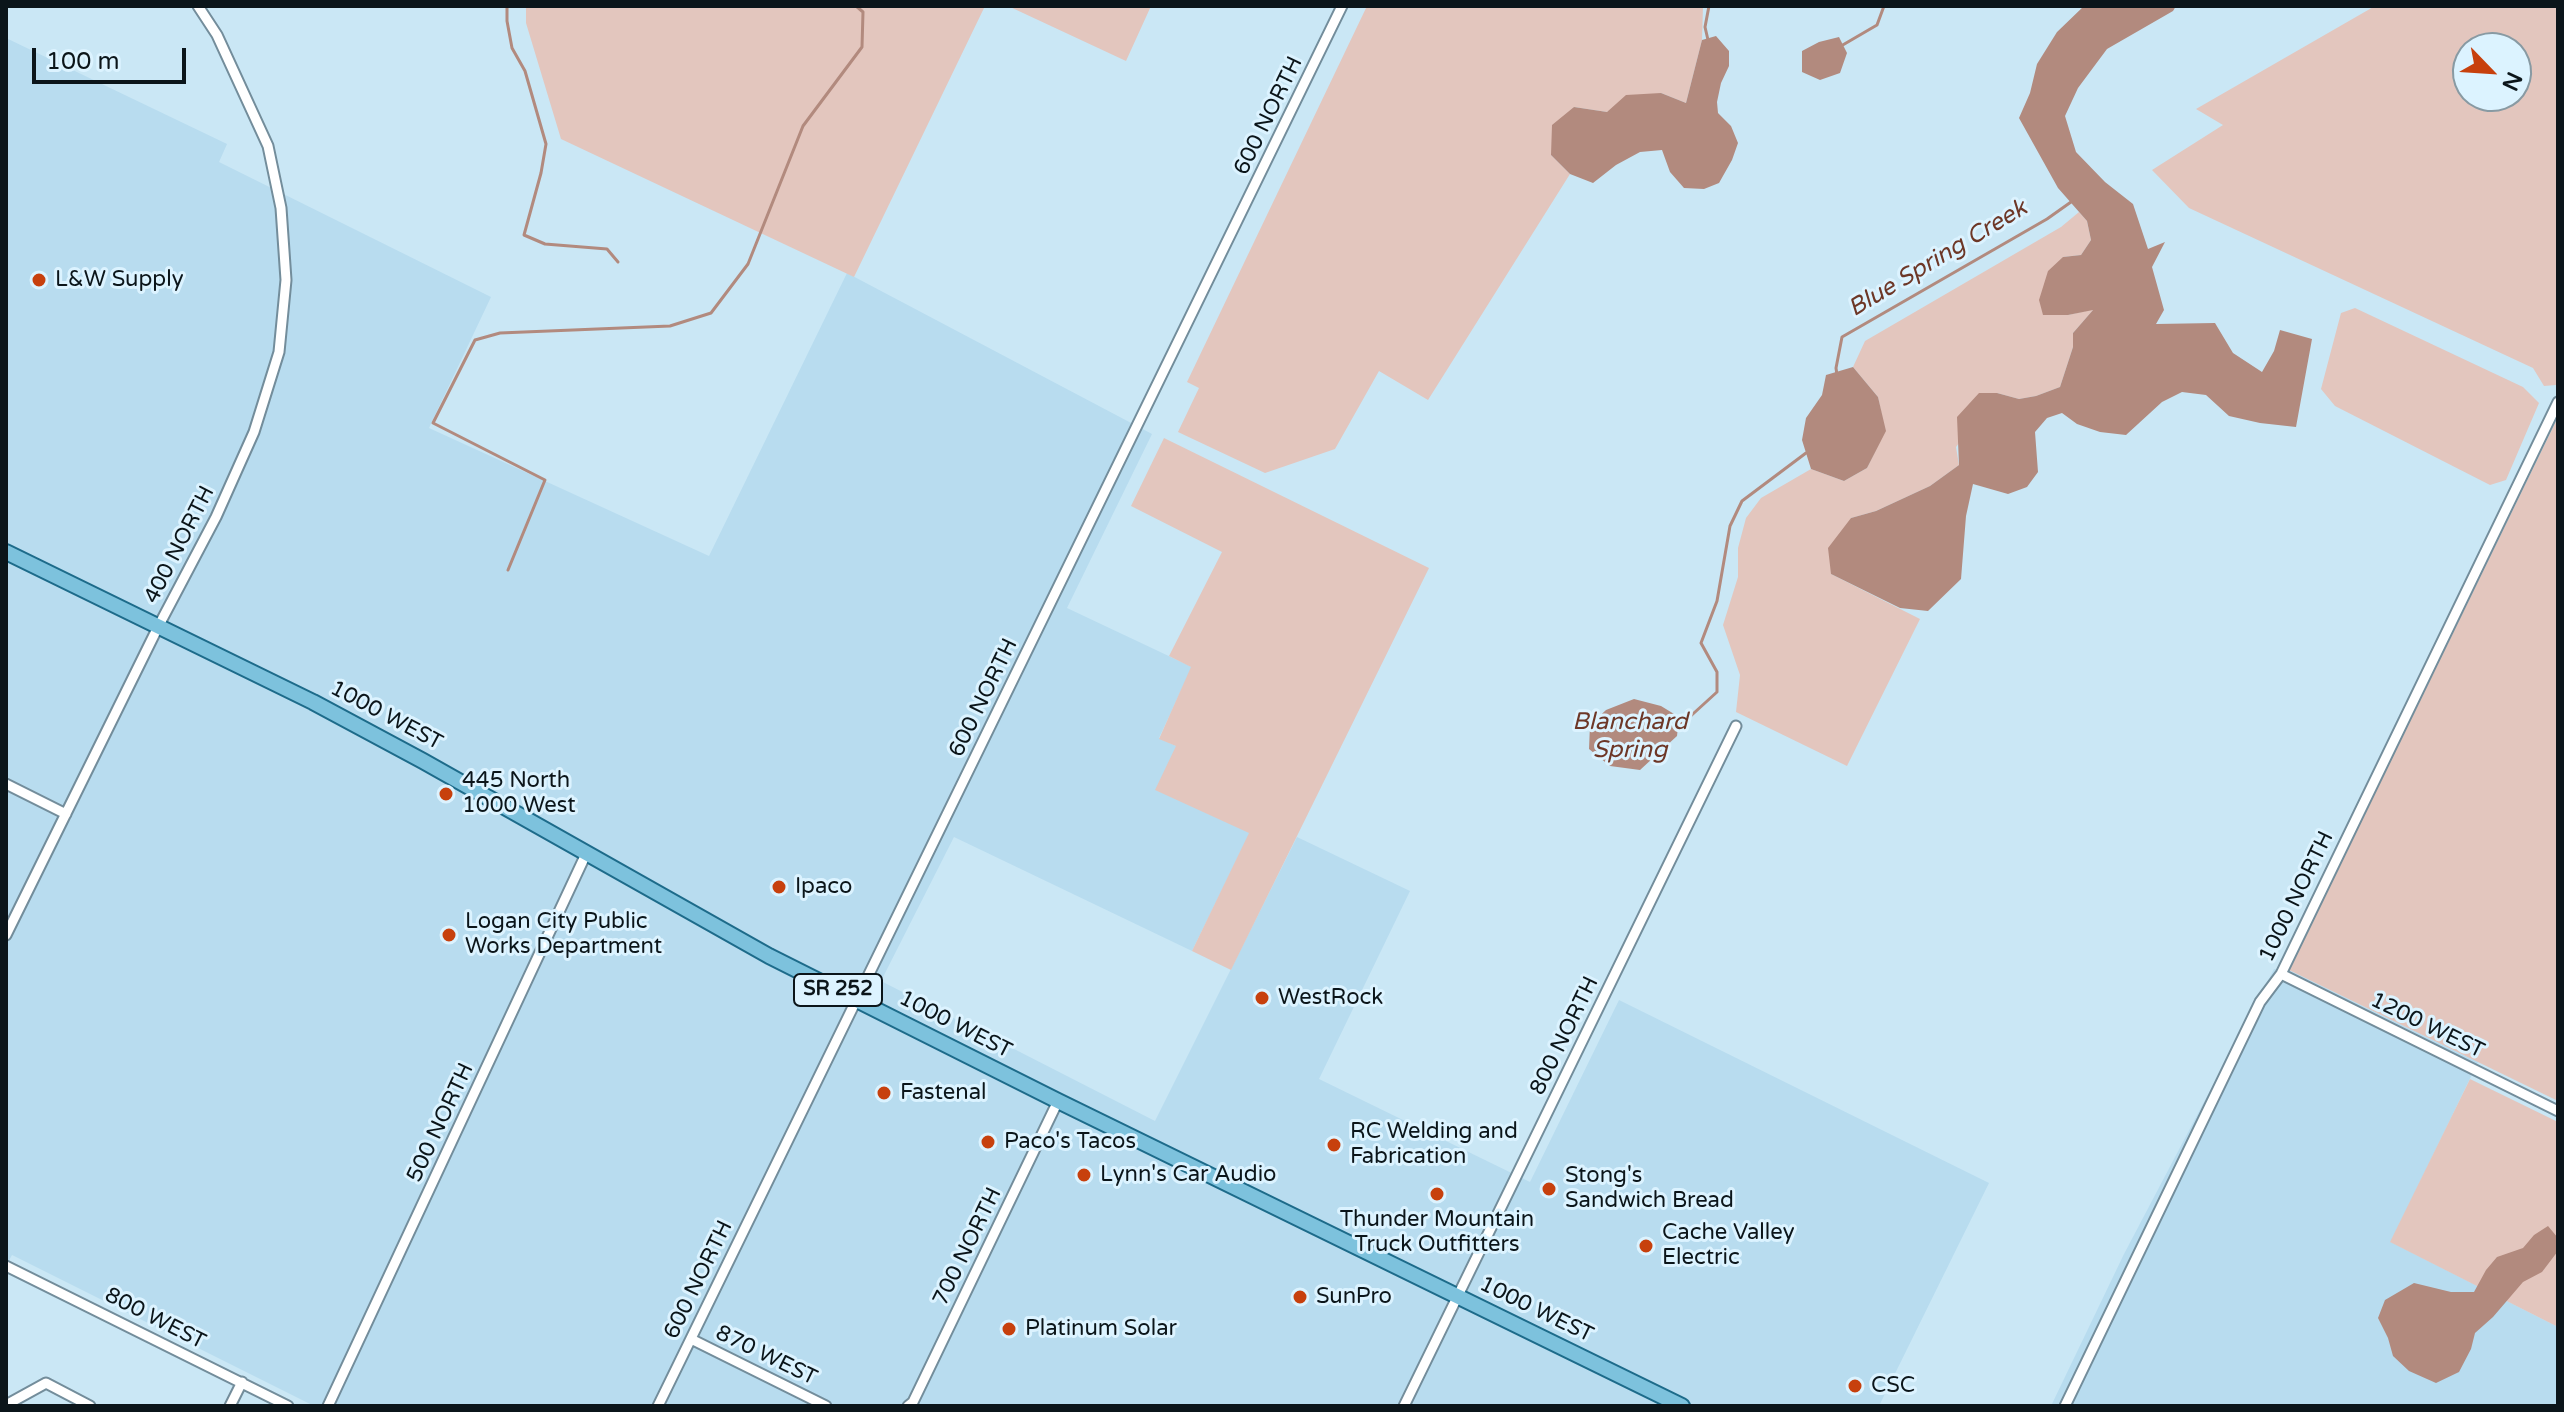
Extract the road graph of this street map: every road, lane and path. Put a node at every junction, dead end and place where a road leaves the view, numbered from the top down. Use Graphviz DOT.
graph roads {
  1 [pos="198,6"];
  2 [pos="1342,6"];
  3 [pos="2558,402"];
  4 [pos="6,552"];
  5 [pos="158,627"];
  6 [pos="1736,726"];
  7 [pos="6,784"];
  8 [pos="66,814"];
  9 [pos="586,854"];
  10 [pos="6,935"];
  11 [pos="2281,974"];
  12 [pos="856,999"];
  13 [pos="1058,1101"];
  14 [pos="2558,1111"];
  15 [pos="6,1266"];
  16 [pos="1458,1296"];
  17 [pos="691,1339"];
  18 [pos="242,1382"];
  19 [pos="6,1405"];
  20 [pos="90,1406"];
  21 [pos="230,1406"];
  22 [pos="288,1406"];
  23 [pos="328,1406"];
  24 [pos="658,1406"];
  25 [pos="826,1406"];
  26 [pos="908,1406"];
  27 [pos="1404,1406"];
  28 [pos="1682,1406"];
  29 [pos="2065,1406"];
  1 -- 5 [label="street, 400 NORTH"];
  2 -- 12 [label="street, 600 NORTH"];
  3 -- 11 [label="street, 1000 NORTH"];
  4 -- 5 [label="main road, 1000 WEST / SR 252"];
  5 -- 8 [label="street, 400 NORTH"];
  5 -- 9 [label="main road, 1000 WEST / SR 252"];
  6 -- 16 [label="street, 800 NORTH"];
  7 -- 8 [label="street"];
  8 -- 10 [label="street, 400 NORTH"];
  9 -- 12 [label="main road, 1000 WEST / SR 252"];
  9 -- 23 [label="street, 500 NORTH"];
  11 -- 14 [label="street, 1200 WEST"];
  11 -- 29 [label="street, 1000 NORTH"];
  12 -- 13 [label="main road, 1000 WEST / SR 252"];
  12 -- 17 [label="street, 600 NORTH"];
  13 -- 16 [label="main road, 1000 WEST / SR 252"];
  13 -- 26 [label="street, 700 NORTH"];
  15 -- 18 [label="street, 800 WEST"];
  16 -- 27 [label="street, 800 NORTH"];
  16 -- 28 [label="main road, 1000 WEST / SR 252"];
  17 -- 24 [label="street, 600 NORTH"];
  17 -- 25 [label="street, 870 WEST"];
  18 -- 21 [label="street"];
  18 -- 22 [label="street, 800 WEST"];
  19 -- 20 [label="street"];
}
